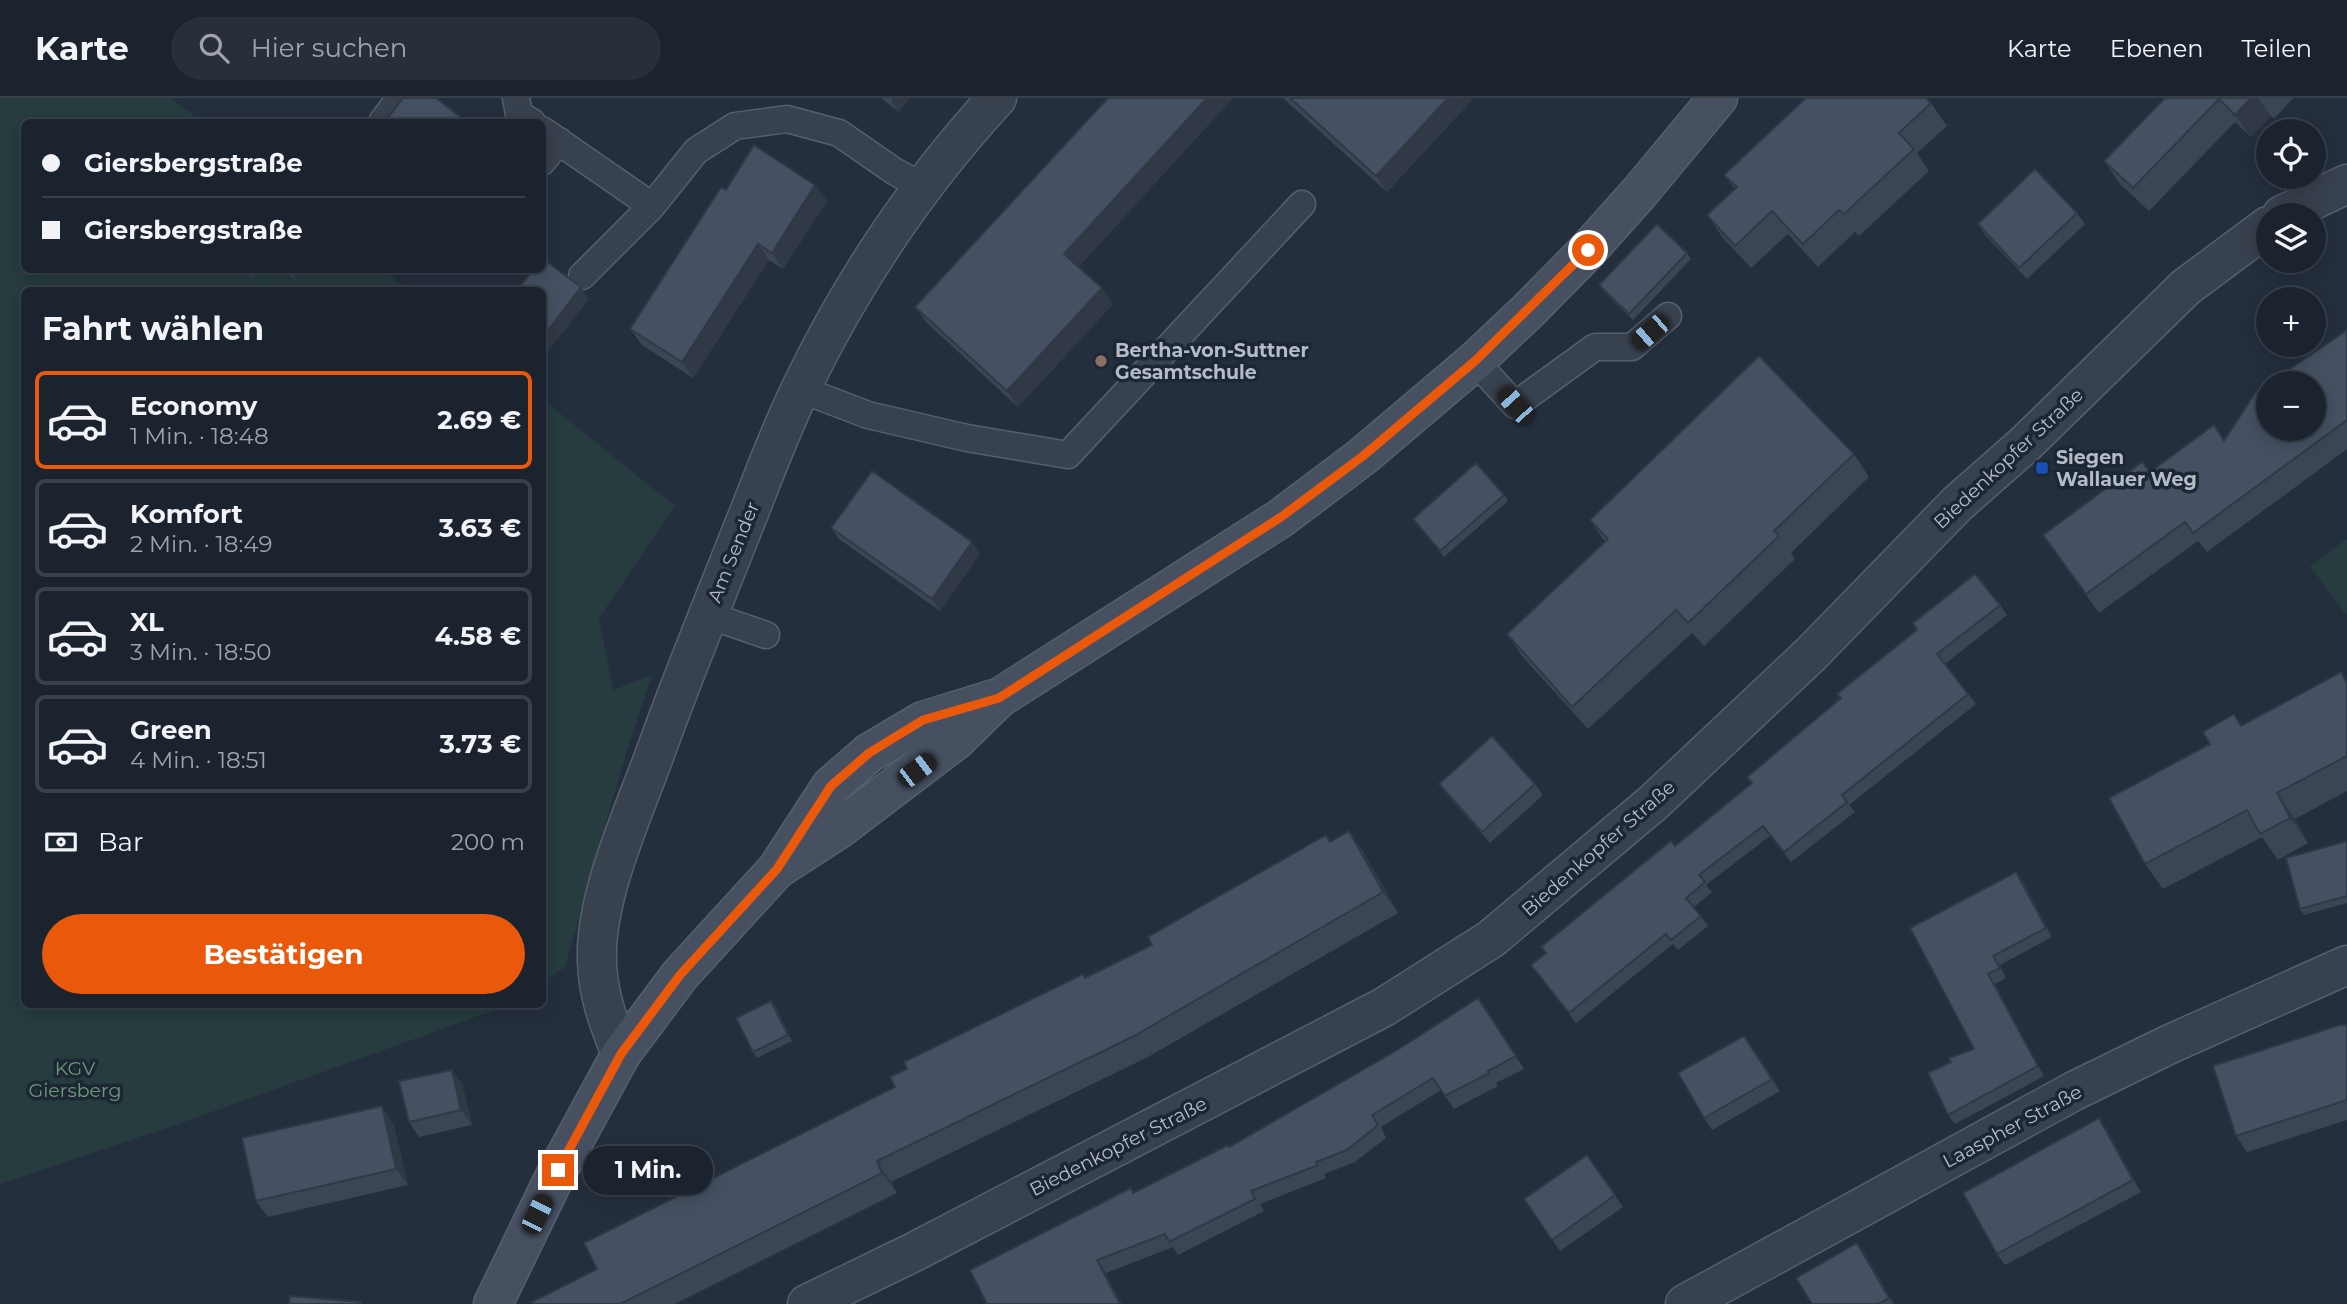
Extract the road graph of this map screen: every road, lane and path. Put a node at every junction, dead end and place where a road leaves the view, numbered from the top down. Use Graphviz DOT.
graph roads {
  1 [pos="400,98"];
  2 [pos="516,98"];
  3 [pos="997,98"];
  4 [pos="1718,98"];
  5 [pos="384,119"];
  6 [pos="527,119"];
  7 [pos="551,136"];
  8 [pos="2347,184"];
  9 [pos="923,187"];
  10 [pos="2308,203"];
  11 [pos="1302,204"];
  12 [pos="652,206"];
  13 [pos="2256,235"];
  14 [pos="582,276"];
  15 [pos="1668,316"];
  16 [pos="1475,361"];
  17 [pos="800,389"];
  18 [pos="708,615"];
  19 [pos="766,635"];
  20 [pos="2347,965"];
  21 [pos="621,1054"];
  22 [pos="493,1304"];
  23 [pos="807,1304"];
  24 [pos="1685,1304"];
  1 -- 5 [label="lane"];
  2 -- 6 [label="lane"];
  3 -- 9 [label="street, Am Sender"];
  4 -- 16 [label="street"];
  7 -- 12 [label="lane"];
  8 -- 10 [label="street"];
  9 -- 12 [label="lane"];
  9 -- 17 [label="street, Am Sender"];
  11 -- 17 [label="lane"];
  12 -- 14 [label="lane"];
  13 -- 23 [label="street, Biedenkopfer Straße"];
  15 -- 16 [label="lane"];
  16 -- 21 [label="street"];
  17 -- 18 [label="street, Am Sender"];
  18 -- 19 [label="lane"];
  18 -- 21 [label="street, Am Sender"];
  20 -- 24 [label="street, Laaspher Straße"];
  21 -- 22 [label="street"];
}
